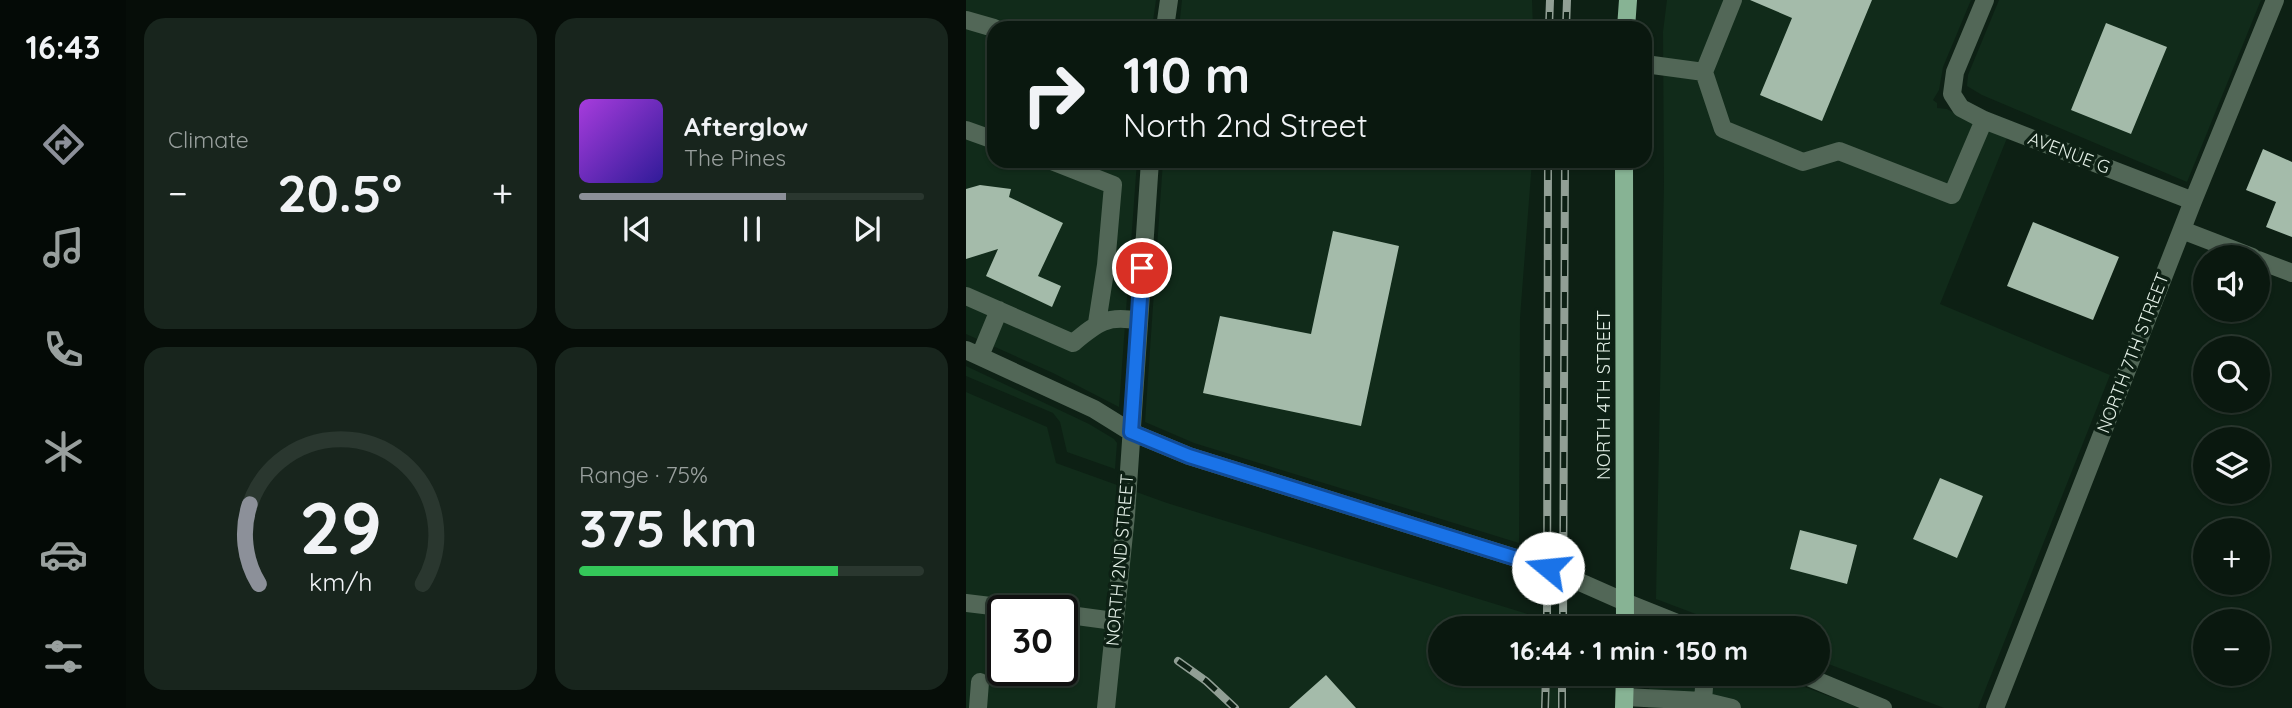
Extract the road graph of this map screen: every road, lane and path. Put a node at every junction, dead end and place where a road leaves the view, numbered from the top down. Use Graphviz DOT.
graph roads {
  1 [pos="1169,0"];
  2 [pos="1628,0"];
  3 [pos="1732,0"];
  4 [pos="1985,0"];
  5 [pos="2275,0"];
  6 [pos="966,20"];
  7 [pos="1166,21"];
  8 [pos="1626,21"];
  9 [pos="987,26"];
  10 [pos="1652,65"];
  11 [pos="1704,72"];
  12 [pos="1984,120"];
  13 [pos="966,130"];
  14 [pos="987,137"];
  15 [pos="1070,168"];
  16 [pos="1149,168"];
  17 [pos="1624,168"];
  18 [pos="2193,201"];
  19 [pos="2182,230"];
  20 [pos="2221,245"];
  21 [pos="2270,265"];
  22 [pos="2292,273"];
  23 [pos="966,296"];
  24 [pos="999,310"];
  25 [pos="1138,321"];
  26 [pos="1097,323"];
  27 [pos="973,353"];
  28 [pos="1131,432"];
  29 [pos="966,603"];
  30 [pos="1625,603"];
  31 [pos="987,606"];
  32 [pos="1078,616"];
  33 [pos="1625,616"];
  34 [pos="1659,616"];
  35 [pos="1114,621"];
  36 [pos="980,681"];
  37 [pos="1704,686"];
  38 [pos="1830,686"];
  39 [pos="1703,701"];
  40 [pos="1625,703"];
  41 [pos="1674,704"];
  42 [pos="978,708"];
  43 [pos="1106,708"];
  44 [pos="1732,708"];
  45 [pos="1883,708"];
  46 [pos="1995,708"];
  1 -- 7 [label="street"];
  2 -- 8 [label="main road"];
  3 -- 11 [label="street"];
  4 -- 12 [label="street, AVENUE G"];
  5 -- 18 [label="street, NORTH 7TH STREET"];
  6 -- 9 [label="street"];
  10 -- 11 [label="street"];
  11 -- 12 [label="street"];
  12 -- 18 [label="street, AVENUE G"];
  13 -- 14 [label="street"];
  15 -- 26 [label="street"];
  16 -- 25 [label="street, NORTH 2ND STREET"];
  17 -- 30 [label="main road, NORTH 4TH STREET"];
  18 -- 19 [label="street, NORTH 7TH STREET"];
  19 -- 20 [label="street"];
  19 -- 46 [label="street, NORTH 7TH STREET"];
  21 -- 22 [label="street"];
  23 -- 24 [label="street"];
  24 -- 26 [label="street"];
  24 -- 27 [label="street"];
  25 -- 26 [label="street"];
  25 -- 28 [label="street, NORTH 2ND STREET"];
  27 -- 28 [label="street"];
  28 -- 30 [label="street"];
  28 -- 35 [label="street, NORTH 2ND STREET"];
  29 -- 31 [label="street"];
  30 -- 33 [label="main road, NORTH 4TH STREET"];
  30 -- 34 [label="street"];
  32 -- 35 [label="street"];
  35 -- 43 [label="street, NORTH 2ND STREET"];
  36 -- 42 [label="street"];
  37 -- 39 [label="street"];
  38 -- 45 [label="street"];
  39 -- 41 [label="street"];
  39 -- 44 [label="street"];
  40 -- 41 [label="street"];
}
